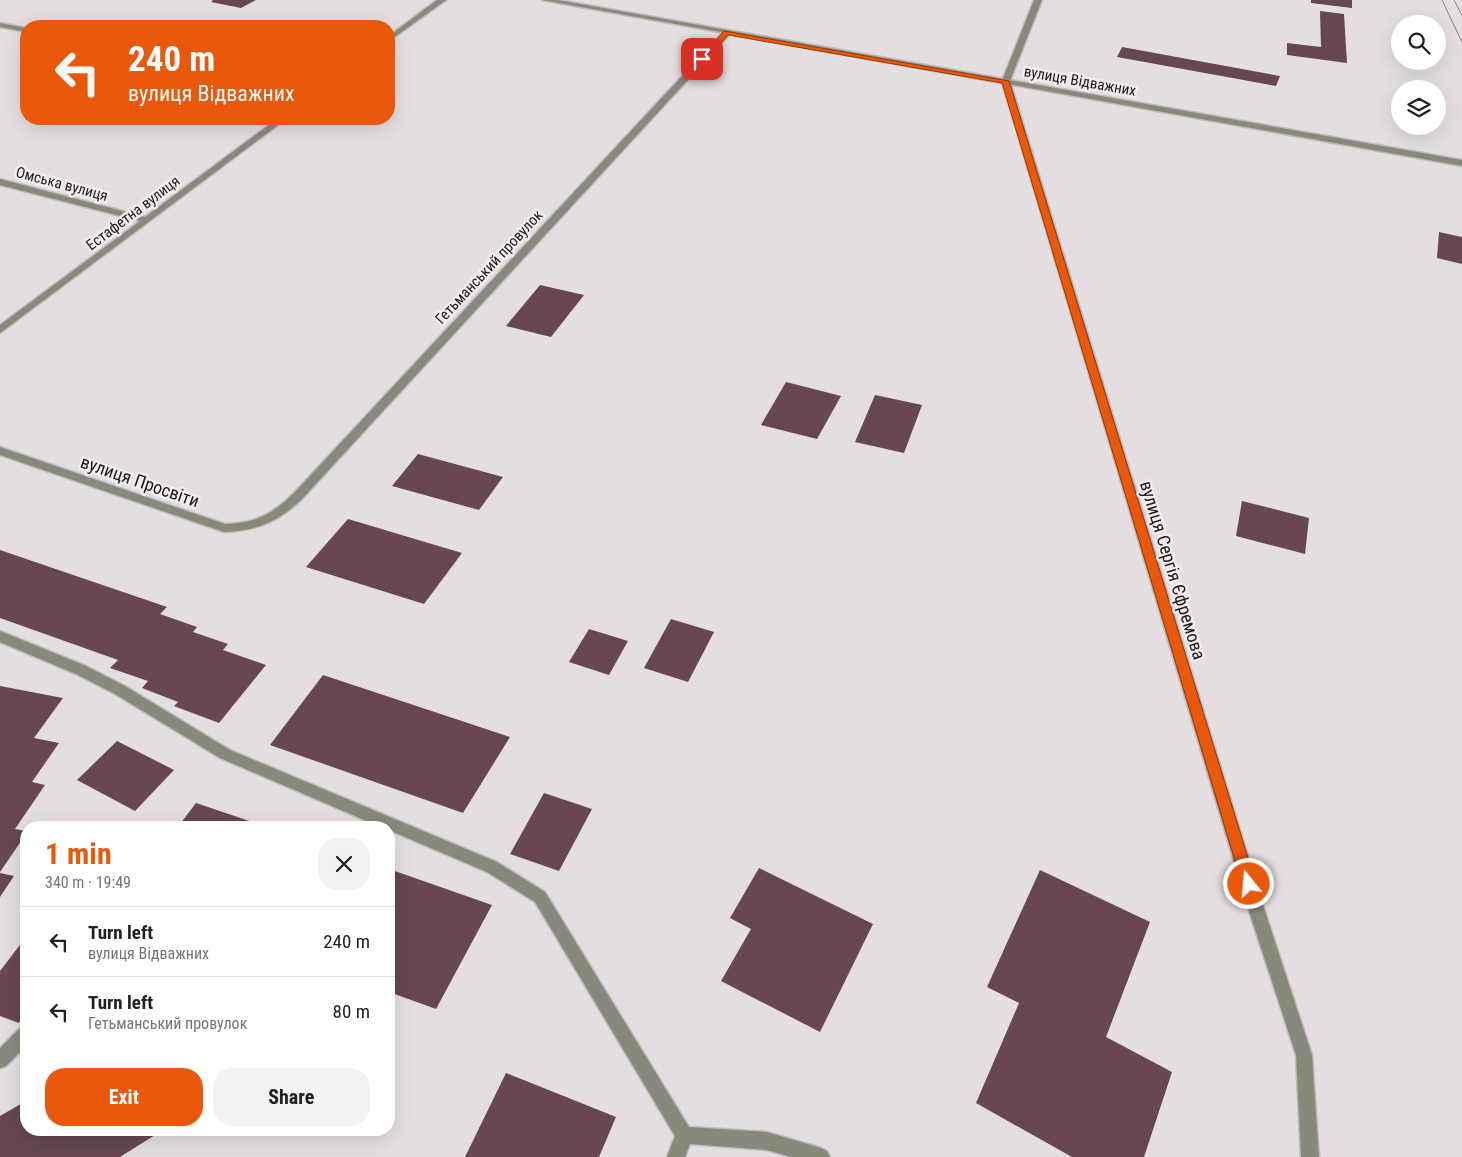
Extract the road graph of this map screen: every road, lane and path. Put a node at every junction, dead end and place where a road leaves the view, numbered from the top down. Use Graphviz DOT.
graph roads {
  1 [pos="442,0"];
  2 [pos="546,0"];
  3 [pos="1038,0"];
  4 [pos="0,24"];
  5 [pos="20,29"];
  6 [pos="727,33"];
  7 [pos="395,35"];
  8 [pos="1006,81"];
  9 [pos="274,125"];
  10 [pos="1462,163"];
  11 [pos="0,182"];
  12 [pos="146,220"];
  13 [pos="0,330"];
  14 [pos="0,451"];
  15 [pos="271,520"];
  16 [pos="0,636"];
  17 [pos="383,821"];
  18 [pos="395,826"];
  19 [pos="20,1040"];
  20 [pos="0,1060"];
  21 [pos="684,1135"];
  22 [pos="676,1157"];
  23 [pos="821,1157"];
  24 [pos="1310,1157"];
  1 -- 7 [label="street"];
  2 -- 6 [label="street, вулиця Відважних"];
  3 -- 8 [label="street"];
  4 -- 5 [label="street"];
  6 -- 8 [label="street, вулиця Відважних"];
  6 -- 15 [label="street, Гетьманський провулок"];
  8 -- 10 [label="street, вулиця Відважних"];
  8 -- 24 [label="street, вулиця Сергія Єфремова"];
  9 -- 12 [label="street, Естафетна вулиця"];
  11 -- 12 [label="street, Омська вулиця"];
  12 -- 13 [label="street, Естафетна вулиця"];
  14 -- 15 [label="street, вулиця Просвіти"];
  16 -- 17 [label="street"];
  18 -- 21 [label="street"];
  19 -- 20 [label="street"];
  21 -- 22 [label="street"];
  21 -- 23 [label="street"];
}
